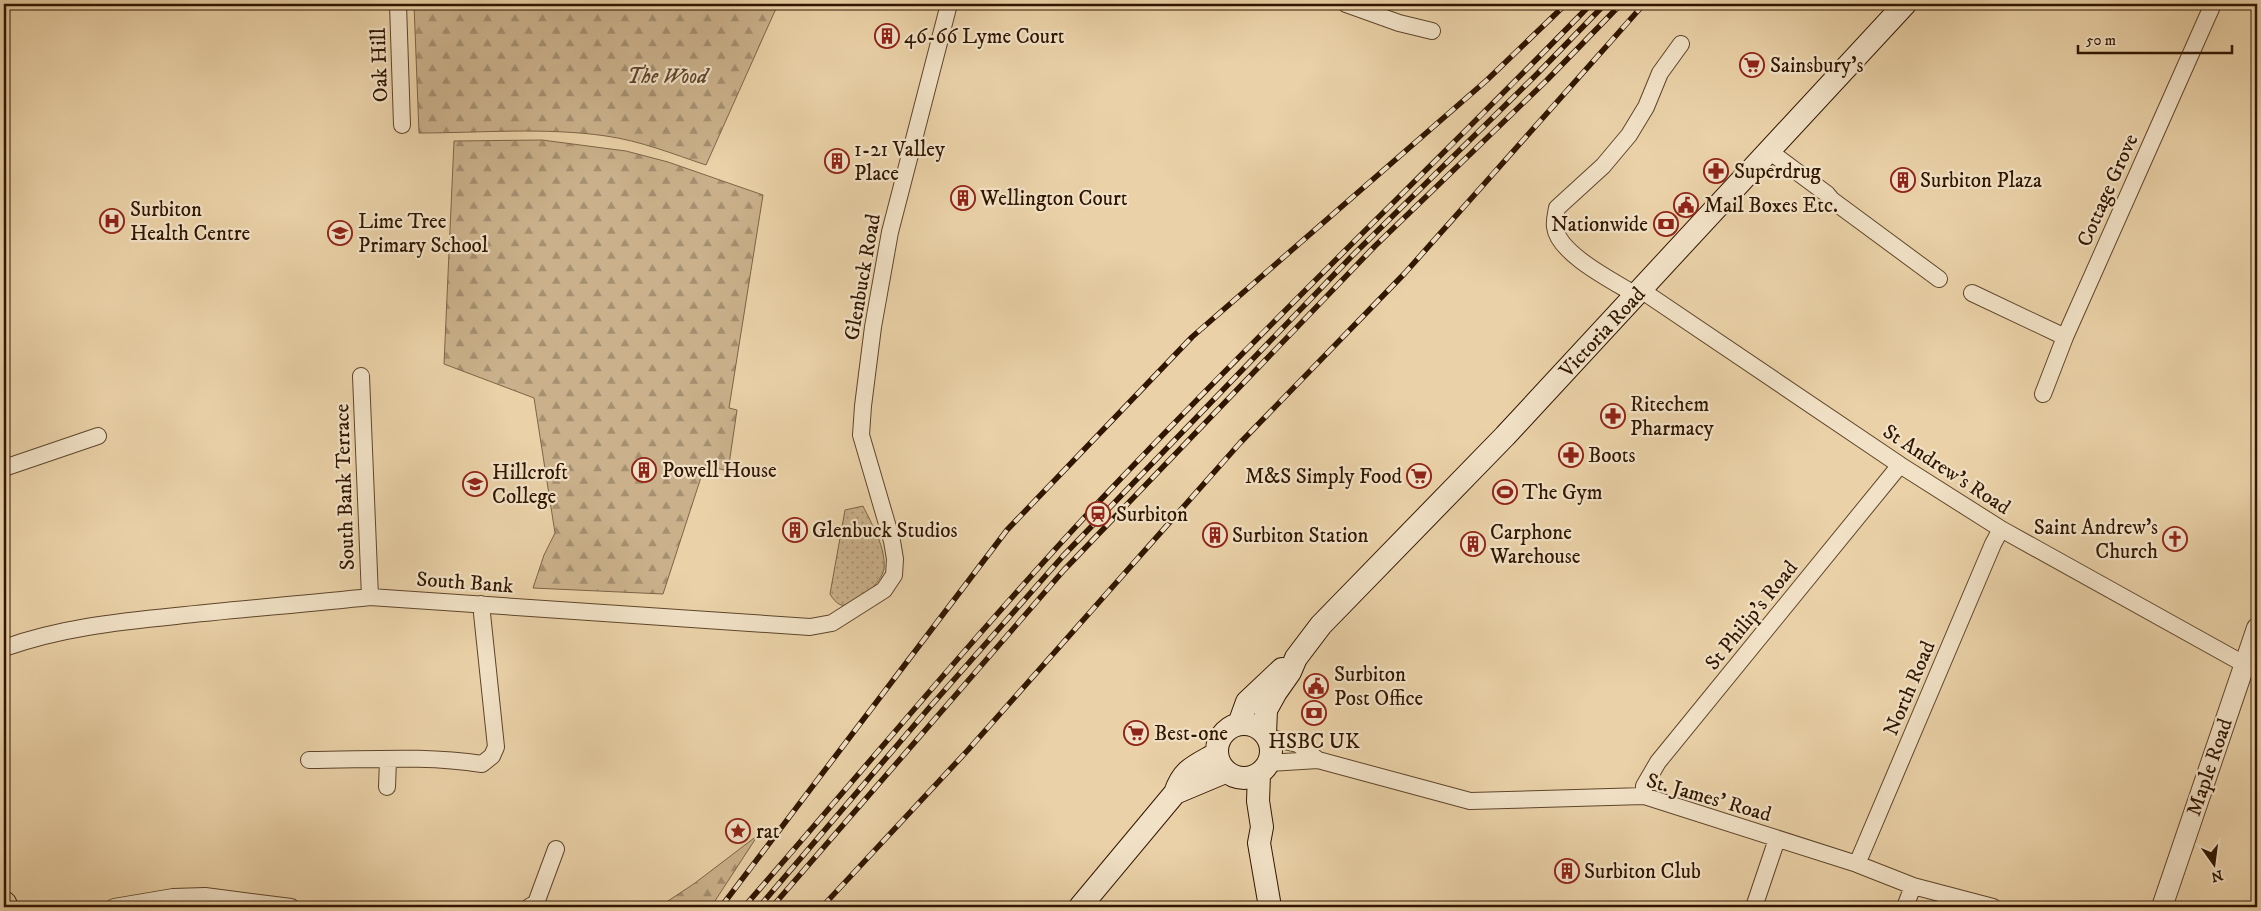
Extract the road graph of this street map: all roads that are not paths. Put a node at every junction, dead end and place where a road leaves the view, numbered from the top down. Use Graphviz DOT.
graph roads {
  1 [pos="398,4"];
  2 [pos="949,4"];
  3 [pos="1346,4"];
  4 [pos="1905,4"];
  5 [pos="2213,4"];
  6 [pos="1432,31"];
  7 [pos="1681,44"];
  8 [pos="402,125"];
  9 [pos="1769,151"];
  10 [pos="1939,279"];
  11 [pos="1638,293"];
  12 [pos="1972,293"];
  13 [pos="2065,337"];
  14 [pos="361,376"];
  15 [pos="2043,394"];
  16 [pos="98,436"];
  17 [pos="1900,465"];
  18 [pos="4,468"];
  19 [pos="2001,529"];
  20 [pos="895,559"];
  21 [pos="370,597"];
  22 [pos="481,604"];
  23 [pos="2257,628"];
  24 [pos="4,648"];
  25 [pos="1296,658"];
  26 [pos="2251,664"];
  27 [pos="1238,724"];
  28 [pos="1266,735"];
  29 [pos="309,760"];
  30 [pos="388,760"];
  31 [pos="1318,760"];
  32 [pos="1225,767"];
  33 [pos="1264,768"];
  34 [pos="387,787"];
  35 [pos="1644,796"];
  36 [pos="1777,839"];
  37 [pos="1259,843"];
  38 [pos="556,849"];
  39 [pos="1857,864"];
  40 [pos="1913,886"];
  41 [pos="114,907"];
  42 [pos="291,907"];
  43 [pos="529,907"];
  44 [pos="1080,907"];
  45 [pos="1270,907"];
  46 [pos="1754,907"];
  47 [pos="1905,907"];
  48 [pos="1994,907"];
  49 [pos="2162,907"];
  1 -- 8 [label="street, Oak Hill"];
  2 -- 20 [label="street, Glenbuck Road"];
  3 -- 6 [label="street"];
  4 -- 9 [label="main road, Victoria Road"];
  5 -- 13 [label="street, Cottage Grove"];
  7 -- 11 [label="street, St Andrew's Road"];
  9 -- 10 [label="street"];
  9 -- 11 [label="main road, Victoria Road"];
  11 -- 17 [label="street, St Andrew's Road"];
  11 -- 25 [label="main road, Victoria Road"];
  12 -- 13 [label="street"];
  13 -- 15 [label="street, Cottage Grove"];
  14 -- 21 [label="street, South Bank Terrace"];
  16 -- 18 [label="street"];
  17 -- 19 [label="street, St Andrew's Road"];
  17 -- 35 [label="street, St Philip's Road"];
  19 -- 26 [label="street, St Andrew's Road"];
  19 -- 39 [label="street, North Road"];
  20 -- 22 [label="street, South Bank"];
  21 -- 22 [label="street, South Bank"];
  21 -- 24 [label="street, South Bank"];
  22 -- 30 [label="street"];
  23 -- 26 [label="street, Maple Road"];
  25 -- 27 [label="main road, Victoria Road"];
  25 -- 28 [label="main road, Victoria Road"];
  26 -- 49 [label="street, Maple Road"];
  27 -- 28 [label="main road"];
  27 -- 32 [label="main road"];
  28 -- 31 [label="street, St. James' Road"];
  28 -- 33 [label="main road"];
  29 -- 30 [label="street"];
  30 -- 34 [label="street"];
  31 -- 33 [label="street, St. James' Road"];
  31 -- 35 [label="street, St. James' Road"];
  32 -- 33 [label="main road"];
  32 -- 37 [label="main road"];
  32 -- 44 [label="main road"];
  33 -- 37 [label="main road"];
  35 -- 36 [label="street, St. James' Road"];
  36 -- 39 [label="street, St. James' Road"];
  36 -- 46 [label="street"];
  37 -- 45 [label="main road"];
  38 -- 43 [label="street"];
  39 -- 40 [label="street, St. James' Road"];
  40 -- 47 [label="street"];
  40 -- 48 [label="street, St. James' Road"];
  41 -- 42 [label="street"];
}
